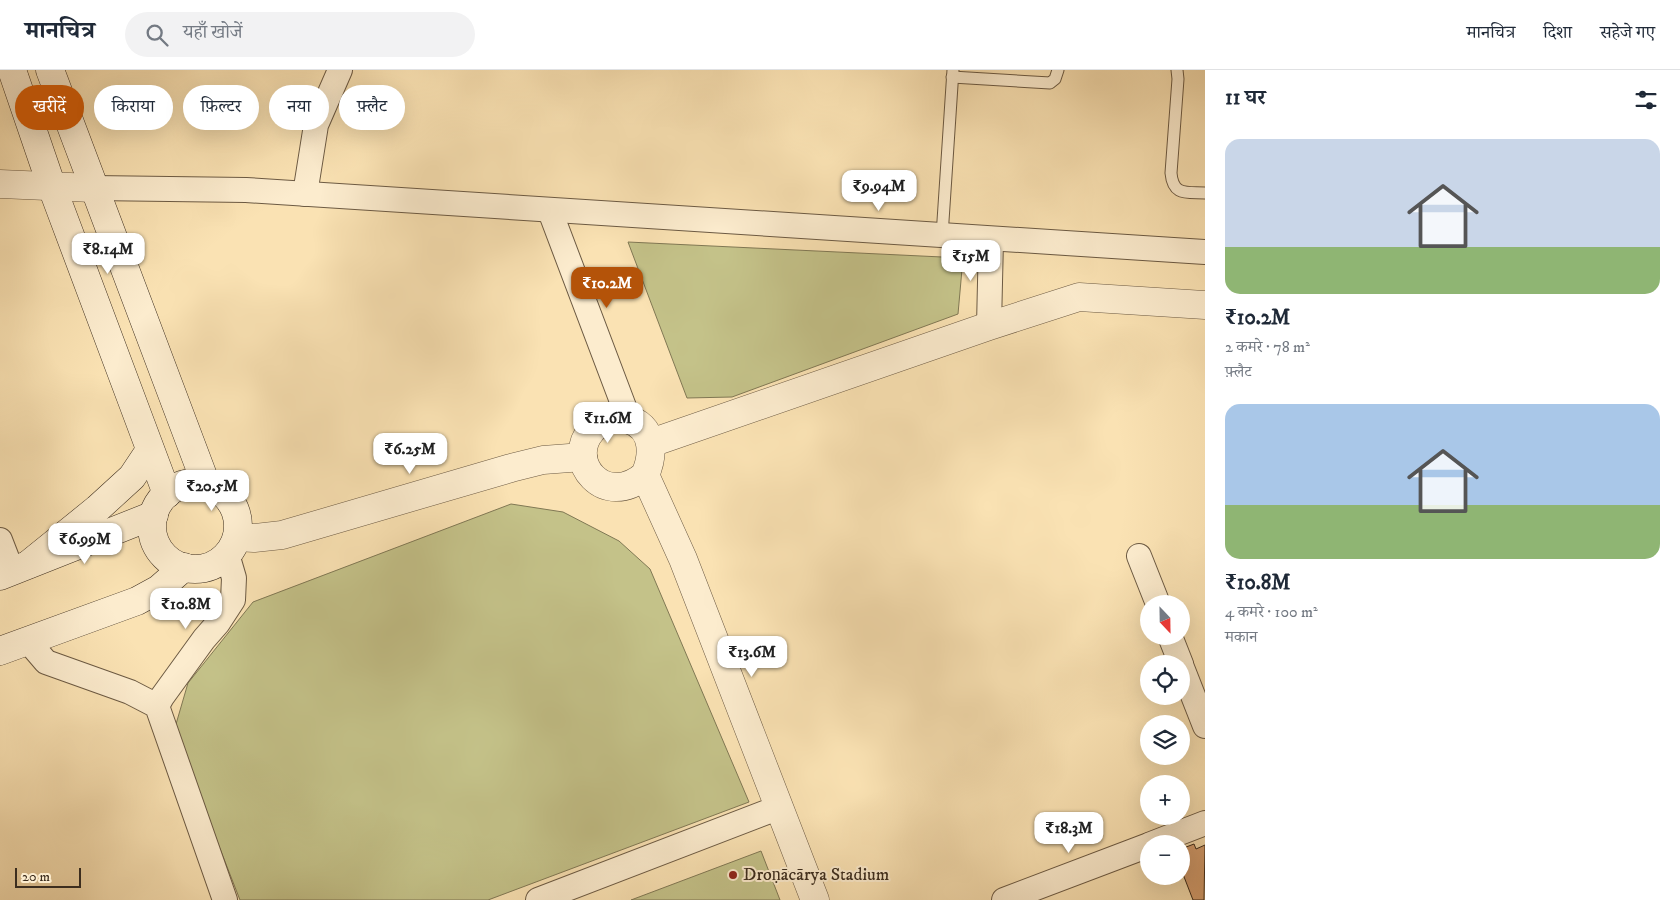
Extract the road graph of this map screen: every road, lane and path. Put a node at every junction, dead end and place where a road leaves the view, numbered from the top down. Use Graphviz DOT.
graph roads {
  1 [pos="12,70"];
  2 [pos="50,70"];
  3 [pos="340,70"];
  4 [pos="1058,70"];
  5 [pos="1177,70"];
  6 [pos="952,74"];
  7 [pos="0,184"];
  8 [pos="52,187"];
  9 [pos="93,188"];
  10 [pos="1205,193"];
  11 [pos="305,194"];
  12 [pos="550,211"];
  13 [pos="942,236"];
  14 [pos="991,239"];
  15 [pos="1205,252"];
  16 [pos="1205,305"];
  17 [pos="990,326"];
  18 [pos="628,420"];
  19 [pos="651,443"];
  20 [pos="150,450"];
  21 [pos="583,457"];
  22 [pos="645,475"];
  23 [pos="206,484"];
  24 [pos="160,504"];
  25 [pos="0,540"];
  26 [pos="232,545"];
  27 [pos="1139,556"];
  28 [pos="184,567"];
  29 [pos="14,570"];
  30 [pos="1154,595"];
  31 [pos="28,641"];
  32 [pos="0,651"];
  33 [pos="1190,687"];
  34 [pos="157,706"];
  35 [pos="1205,726"];
  36 [pos="780,807"];
  37 [pos="1205,823"];
  38 [pos="1174,835"];
  39 [pos="1140,848"];
  40 [pos="225,900"];
  41 [pos="538,900"];
  42 [pos="816,900"];
  43 [pos="1004,900"];
  1 -- 8 [label="street"];
  2 -- 9 [label="street"];
  3 -- 11 [label="street"];
  4 -- 6 [label="lane"];
  5 -- 10 [label="lane"];
  6 -- 13 [label="lane"];
  7 -- 8 [label="street"];
  8 -- 9 [label="street"];
  8 -- 20 [label="street"];
  9 -- 11 [label="street"];
  9 -- 23 [label="street"];
  11 -- 12 [label="street"];
  12 -- 13 [label="street"];
  12 -- 18 [label="street"];
  13 -- 14 [label="street"];
  14 -- 15 [label="street"];
  14 -- 17 [label="street"];
  16 -- 17 [label="street"];
  17 -- 19 [label="street"];
  18 -- 19 [label="street"];
  18 -- 21 [label="street"];
  19 -- 22 [label="street"];
  20 -- 24 [label="street"];
  20 -- 29 [label="street"];
  21 -- 22 [label="street"];
  21 -- 26 [label="street"];
  22 -- 36 [label="street"];
  23 -- 24 [label="street"];
  23 -- 26 [label="street"];
  24 -- 28 [label="street"];
  24 -- 29 [label="street"];
  25 -- 29 [label="street"];
  26 -- 28 [label="street"];
  26 -- 34 [label="street"];
  27 -- 30 [label="street"];
  28 -- 31 [label="street"];
  31 -- 32 [label="street"];
  31 -- 34 [label="street"];
  33 -- 35 [label="street"];
  34 -- 40 [label="street"];
  36 -- 41 [label="street"];
  36 -- 42 [label="street"];
  37 -- 38 [label="street"];
  39 -- 43 [label="street"];
}
